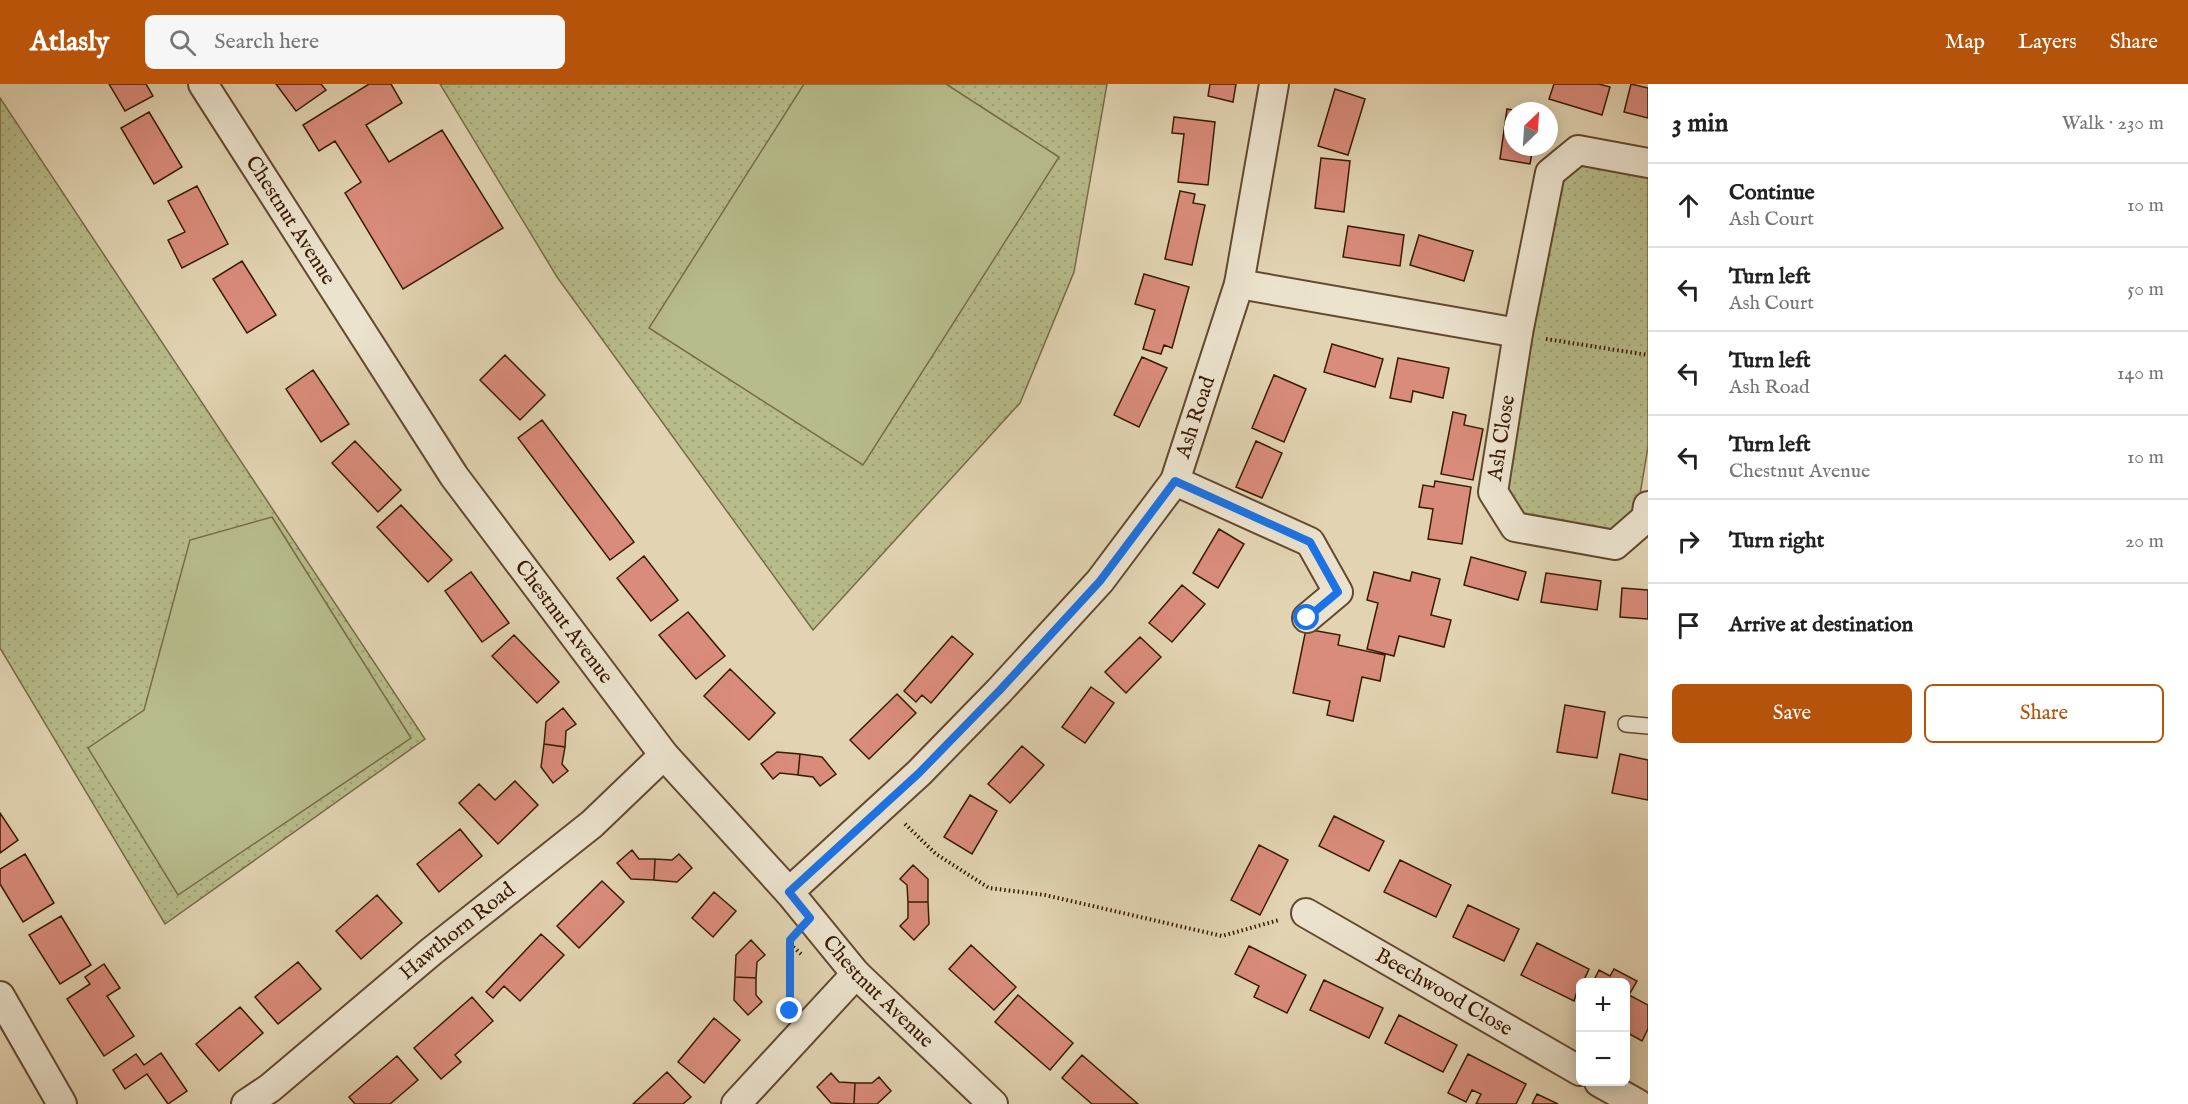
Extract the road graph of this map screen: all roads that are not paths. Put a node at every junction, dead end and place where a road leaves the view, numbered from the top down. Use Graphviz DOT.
graph roads {
  1 [pos="203,84"];
  2 [pos="1274,84"];
  3 [pos="1648,163"];
  4 [pos="1239,284"];
  5 [pos="1518,333"];
  6 [pos="1175,481"];
  7 [pos="1648,506"];
  8 [pos="1307,618"];
  9 [pos="1626,724"];
  10 [pos="1648,726"];
  11 [pos="664,755"];
  12 [pos="789,892"];
  13 [pos="1306,913"];
  14 [pos="856,974"];
  15 [pos="0,996"];
  16 [pos="1576,1068"];
  17 [pos="1606,1086"];
  18 [pos="62,1104"];
  19 [pos="246,1104"];
  20 [pos="736,1104"];
  21 [pos="993,1104"];
  22 [pos="1638,1104"];
  1 -- 11 [label="street, Chestnut Avenue"];
  2 -- 4 [label="street, Ash Road"];
  3 -- 5 [label="street, Ash Close"];
  4 -- 5 [label="street"];
  4 -- 6 [label="street, Ash Road"];
  5 -- 7 [label="street, Ash Close"];
  6 -- 8 [label="street"];
  6 -- 12 [label="street, Ash Road"];
  9 -- 10 [label="lane"];
  11 -- 12 [label="street, Chestnut Avenue"];
  11 -- 19 [label="street, Hawthorn Road"];
  12 -- 14 [label="street, Chestnut Avenue"];
  13 -- 16 [label="street, Beechwood Close"];
  14 -- 20 [label="street"];
  14 -- 21 [label="street, Chestnut Avenue"];
  15 -- 18 [label="street"];
  17 -- 22 [label="street"];
}
